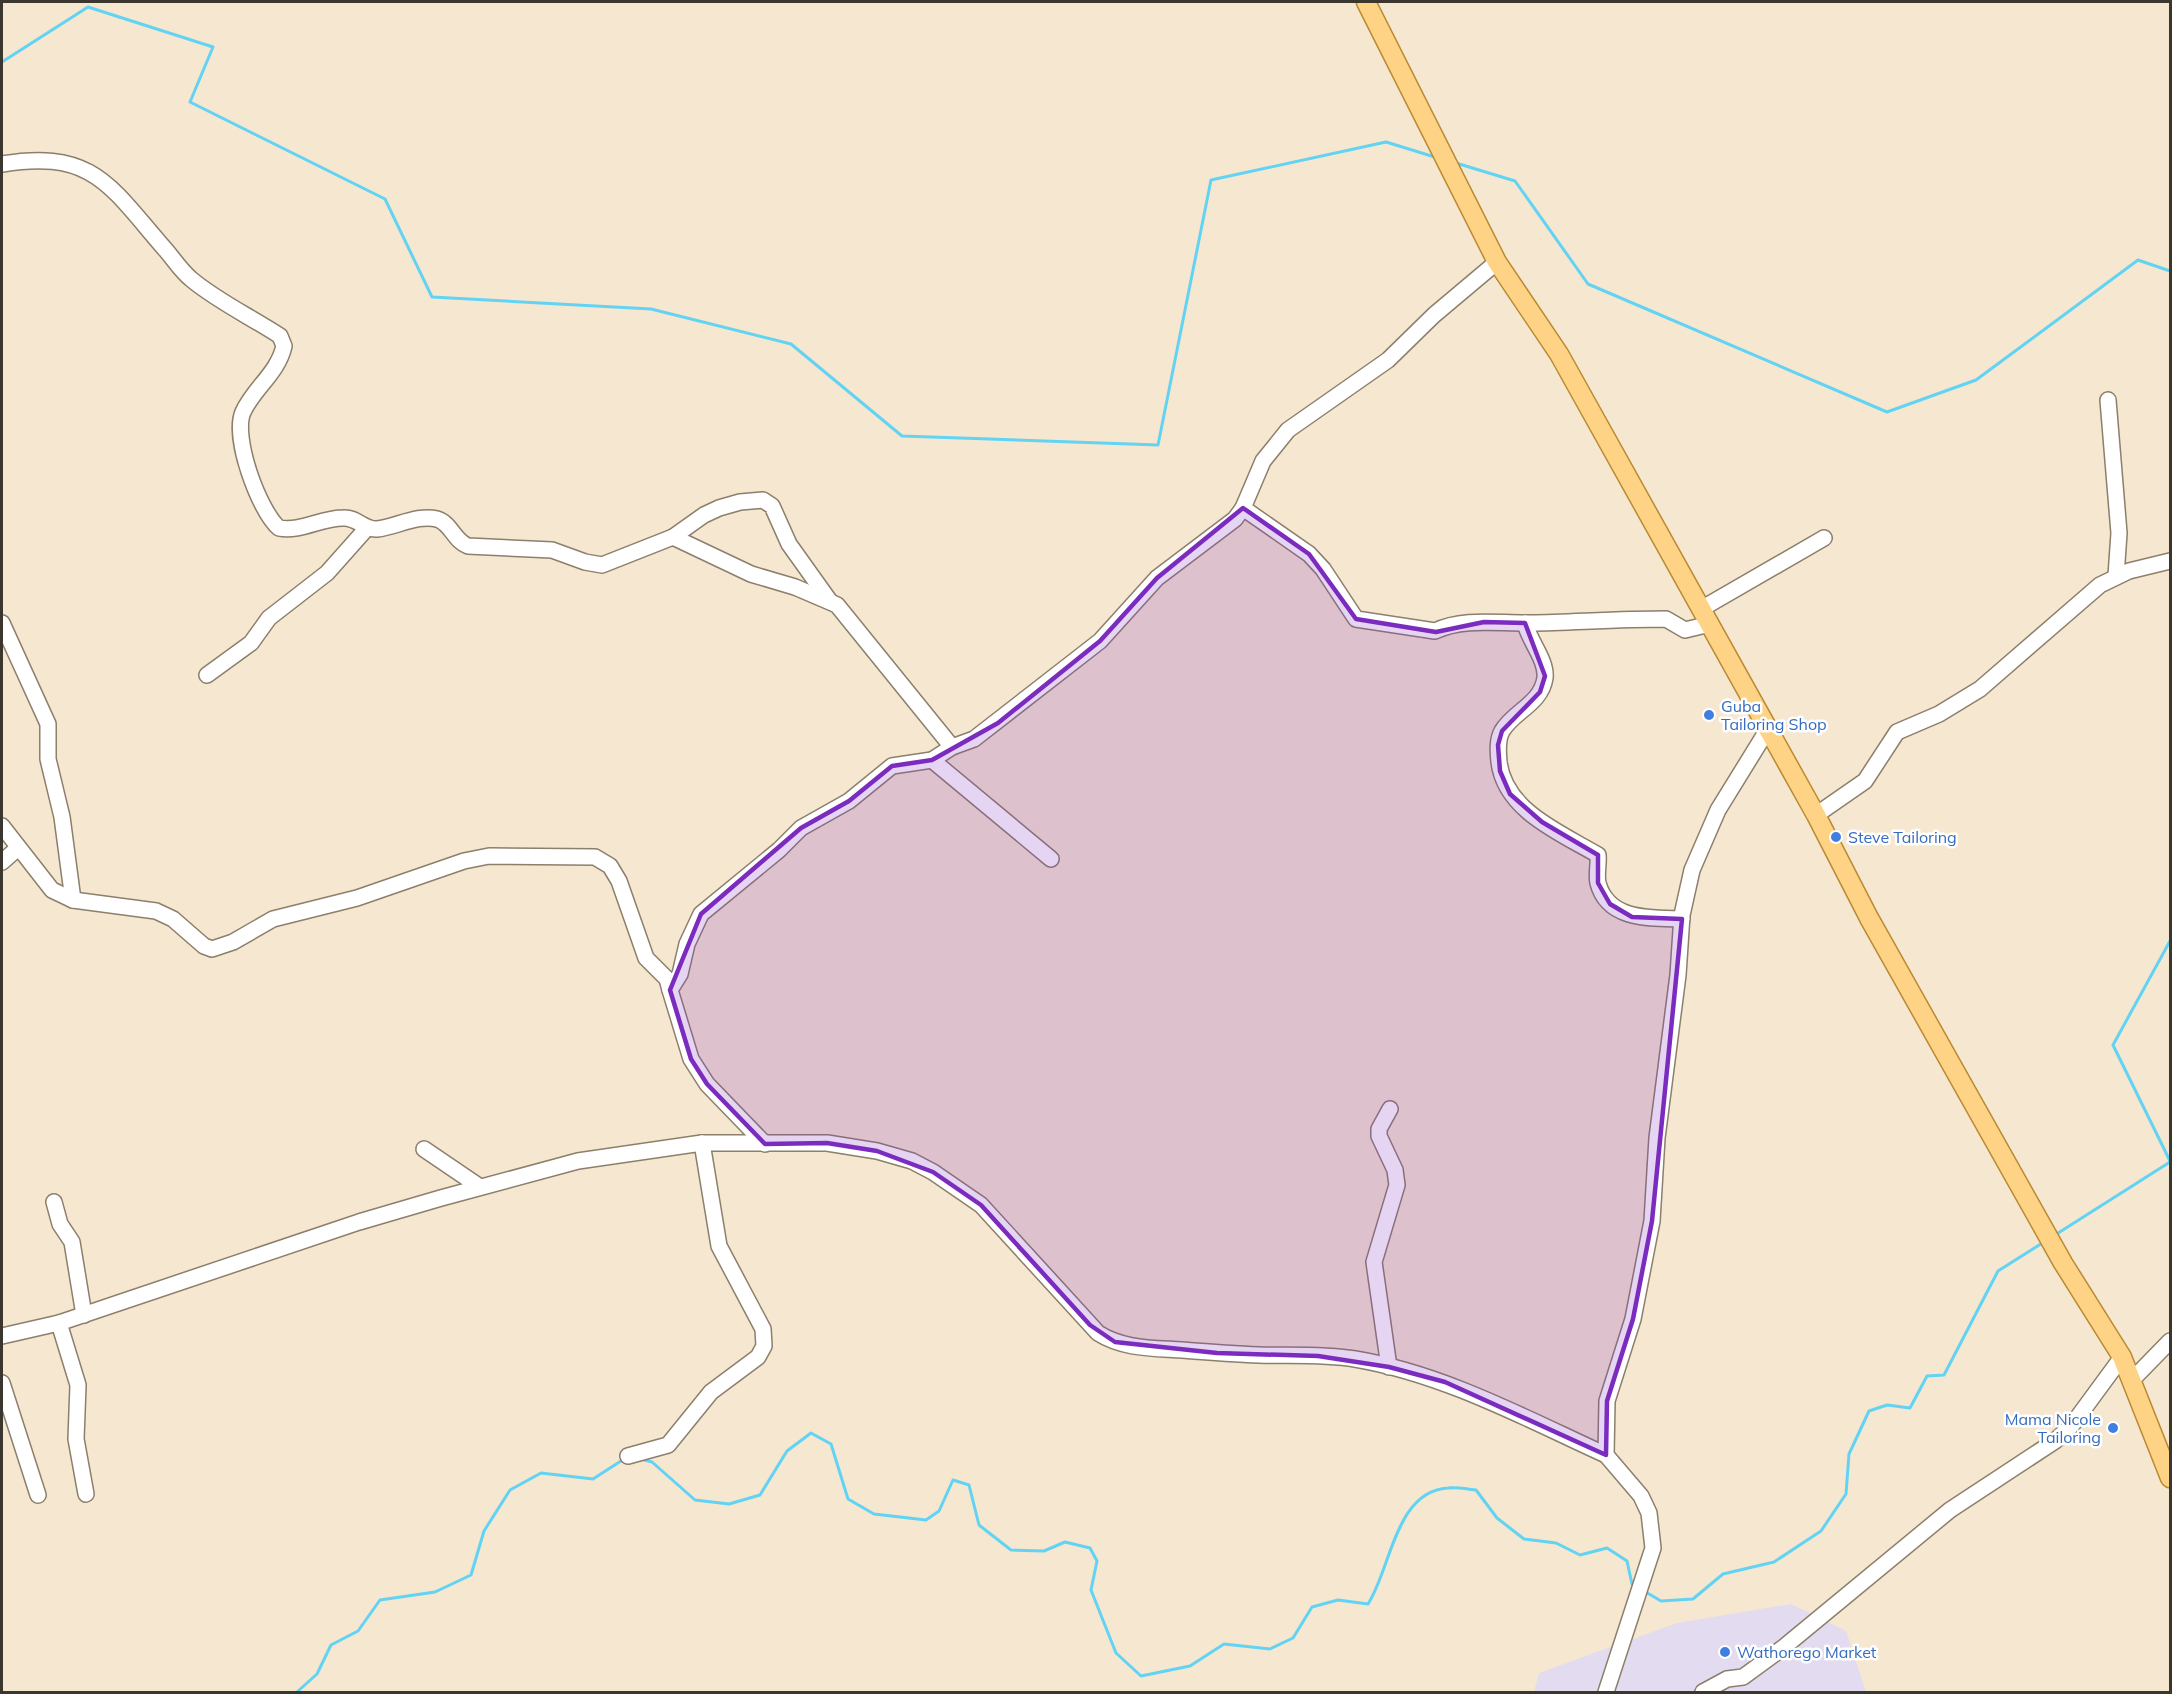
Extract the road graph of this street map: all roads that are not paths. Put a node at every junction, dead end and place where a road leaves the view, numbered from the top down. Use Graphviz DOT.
graph roads {
  1 [pos="1366,2"];
  2 [pos="2,164"];
  3 [pos="1497,262"];
  4 [pos="2108,400"];
  5 [pos="1244,508"];
  6 [pos="367,528"];
  7 [pos="673,537"];
  8 [pos="1824,538"];
  9 [pos="2170,561"];
  10 [pos="2116,576"];
  11 [pos="828,600"];
  12 [pos="1706,616"];
  13 [pos="2,623"];
  14 [pos="1525,623"];
  15 [pos="207,675"];
  16 [pos="1768,729"];
  17 [pos="952,747"];
  18 [pos="932,760"];
  19 [pos="1816,815"];
  20 [pos="2,826"];
  21 [pos="18,848"];
  22 [pos="1051,860"];
  23 [pos="2,862"];
  24 [pos="73,900"];
  25 [pos="1682,919"];
  26 [pos="670,990"];
  27 [pos="1390,1109"];
  28 [pos="702,1143"];
  29 [pos="765,1144"];
  30 [pos="424,1149"];
  31 [pos="480,1187"];
  32 [pos="54,1202"];
  33 [pos="84,1314"];
  34 [pos="59,1323"];
  35 [pos="2,1336"];
  36 [pos="2170,1341"];
  37 [pos="1389,1367"];
  38 [pos="2123,1369"];
  39 [pos="2,1383"];
  40 [pos="1606,1455"];
  41 [pos="628,1456"];
  42 [pos="2169,1468"];
  43 [pos="86,1494"];
  44 [pos="38,1495"];
  45 [pos="1606,1692"];
  46 [pos="1703,1692"];
  1 -- 3 [label="main road"];
  2 -- 6 [label="street"];
  3 -- 5 [label="street"];
  3 -- 12 [label="main road"];
  4 -- 10 [label="street"];
  5 -- 14 [label="street"];
  5 -- 17 [label="street"];
  6 -- 7 [label="street"];
  6 -- 15 [label="street"];
  7 -- 11 [label="street"];
  7 -- 11 [label="street"];
  8 -- 12 [label="street"];
  9 -- 10 [label="street"];
  10 -- 19 [label="street"];
  11 -- 17 [label="street"];
  12 -- 14 [label="street"];
  12 -- 16 [label="main road"];
  13 -- 24 [label="street"];
  14 -- 25 [label="street"];
  16 -- 19 [label="main road"];
  16 -- 25 [label="street"];
  17 -- 18 [label="street"];
  18 -- 22 [label="street"];
  18 -- 26 [label="street"];
  19 -- 38 [label="main road"];
  20 -- 21 [label="street"];
  21 -- 23 [label="street"];
  21 -- 24 [label="street"];
  24 -- 26 [label="street"];
  25 -- 40 [label="street"];
  26 -- 29 [label="street"];
  27 -- 37 [label="street"];
  28 -- 29 [label="street"];
  28 -- 31 [label="street"];
  28 -- 41 [label="street"];
  29 -- 37 [label="street"];
  30 -- 31 [label="street"];
  31 -- 33 [label="street"];
  32 -- 33 [label="street"];
  33 -- 34 [label="street"];
  34 -- 35 [label="street"];
  34 -- 43 [label="street"];
  36 -- 38 [label="street"];
  37 -- 40 [label="street"];
  38 -- 42 [label="main road"];
  38 -- 46 [label="street"];
  39 -- 44 [label="street"];
  40 -- 45 [label="street"];
}
